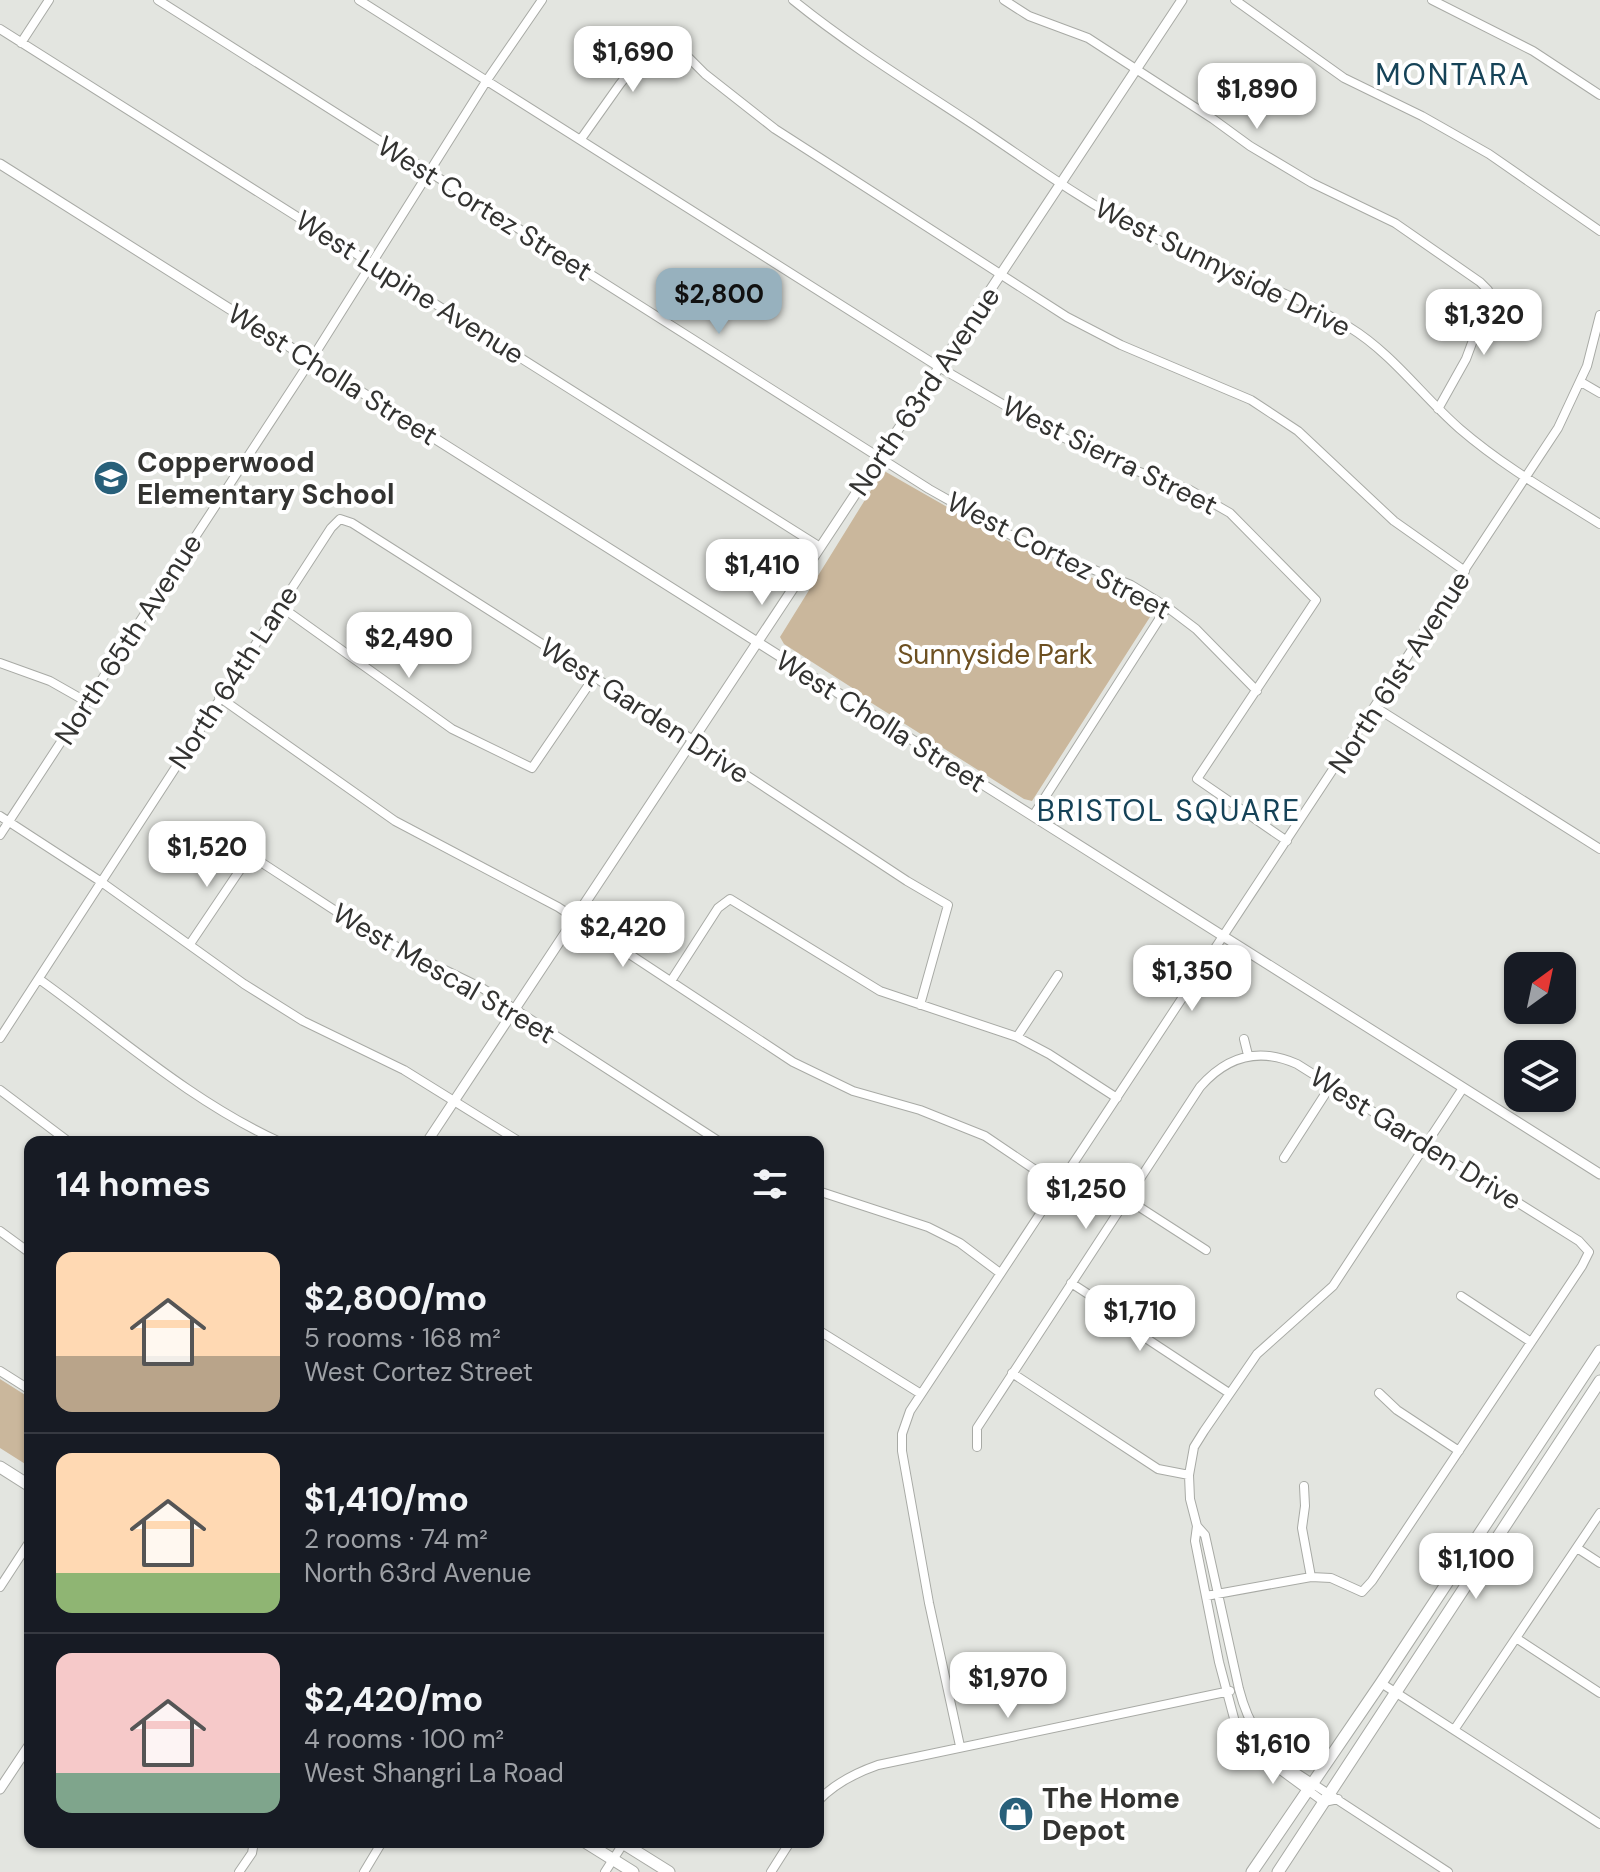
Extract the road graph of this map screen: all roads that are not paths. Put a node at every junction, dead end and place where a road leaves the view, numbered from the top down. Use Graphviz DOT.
graph roads {
  1 [pos="49,0"];
  2 [pos="158,0"];
  3 [pos="359,0"];
  4 [pos="542,0"];
  5 [pos="793,0"];
  6 [pos="1004,0"];
  7 [pos="1182,0"];
  8 [pos="1235,0"];
  9 [pos="1432,0"];
  10 [pos="0,29"];
  11 [pos="21,43"];
  12 [pos="1137,69"];
  13 [pos="487,80"];
  14 [pos="1600,95"];
  15 [pos="581,139"];
  16 [pos="0,164"];
  17 [pos="429,172"];
  18 [pos="1062,183"];
  19 [pos="1600,231"];
  20 [pos="372,262"];
  21 [pos="1000,275"];
  22 [pos="1600,315"];
  23 [pos="311,360"];
  24 [pos="939,367"];
  25 [pos="1581,382"];
  26 [pos="1600,393"];
  27 [pos="1438,409"];
  28 [pos="880,457"];
  29 [pos="1527,478"];
  30 [pos="340,519"];
  31 [pos="1600,524"];
  32 [pos="820,547"];
  33 [pos="1465,571"];
  34 [pos="280,606"];
  35 [pos="1167,607"];
  36 [pos="757,644"];
  37 [pos="0,663"];
  38 [pos="594,677"];
  39 [pos="1257,691"];
  40 [pos="219,697"];
  41 [pos="87,702"];
  42 [pos="1375,707"];
  43 [pos="693,740"];
  44 [pos="1033,816"];
  45 [pos="4,819"];
  46 [pos="0,835"];
  47 [pos="1287,841"];
  48 [pos="1600,849"];
  49 [pos="100,881"];
  50 [pos="575,918"];
  51 [pos="1224,937"];
  52 [pos="190,944"];
  53 [pos="1058,975"];
  54 [pos="39,979"];
  55 [pos="671,981"];
  56 [pos="920,1005"];
  57 [pos="515,1009"];
  58 [pos="1017,1037"];
  59 [pos="0,1038"];
  60 [pos="1244,1039"];
  61 [pos="1248,1055"];
  62 [pos="1331,1085"];
  63 [pos="1463,1088"];
  64 [pos="0,1090"];
  65 [pos="1117,1098"];
  66 [pos="455,1101"];
  67 [pos="61,1136"];
  68 [pos="267,1136"];
  69 [pos="431,1136"];
  70 [pos="510,1136"];
  71 [pos="711,1136"];
  72 [pos="1426,1144"];
  73 [pos="1284,1158"];
  74 [pos="1600,1174"];
  75 [pos="1059,1186"];
  76 [pos="824,1193"];
  77 [pos="1127,1199"];
  78 [pos="0,1231"];
  79 [pos="24,1249"];
  80 [pos="1206,1250"];
  81 [pos="1000,1273"];
  82 [pos="1071,1283"];
  83 [pos="1461,1296"];
  84 [pos="824,1334"];
  85 [pos="1531,1342"];
  86 [pos="1600,1351"];
  87 [pos="0,1371"];
  88 [pos="1012,1373"];
  89 [pos="1600,1381"];
  90 [pos="24,1386"];
  91 [pos="1229,1393"];
  92 [pos="1379,1393"];
  93 [pos="921,1394"];
  94 [pos="977,1447"];
  95 [pos="1459,1451"];
  96 [pos="0,1467"];
  97 [pos="1189,1475"];
  98 [pos="24,1482"];
  99 [pos="1304,1486"];
  100 [pos="1600,1513"];
  101 [pos="1197,1526"];
  102 [pos="1577,1548"];
  103 [pos="24,1550"];
  104 [pos="1600,1563"];
  105 [pos="1311,1577"];
  106 [pos="0,1587"];
  107 [pos="1218,1595"];
  108 [pos="1206,1596"];
  109 [pos="1516,1638"];
  110 [pos="1381,1683"];
  111 [pos="1239,1689"];
  112 [pos="1226,1692"];
  113 [pos="1394,1692"];
  114 [pos="1600,1693"];
  115 [pos="1454,1730"];
  116 [pos="960,1746"];
  117 [pos="24,1753"];
  118 [pos="1310,1787"];
  119 [pos="0,1789"];
  120 [pos="824,1794"];
  121 [pos="1330,1798"];
  122 [pos="1600,1824"];
  123 [pos="252,1848"];
  124 [pos="378,1848"];
  125 [pos="595,1848"];
  126 [pos="620,1848"];
  127 [pos="630,1848"];
  128 [pos="786,1848"];
  129 [pos="614,1860"];
  130 [pos="239,1872"];
  131 [pos="364,1872"];
  132 [pos="605,1872"];
  133 [pos="633,1872"];
  134 [pos="669,1872"];
  135 [pos="771,1872"];
  136 [pos="1252,1872"];
  137 [pos="1278,1872"];
  138 [pos="1448,1872"];
  1 -- 11 [label="street"];
  2 -- 17 [label="street, West Cortez Street"];
  3 -- 13 [label="street, West Sierra Street"];
  4 -- 13 [label="street, North 65th Avenue"];
  5 -- 18 [label="street, West Sunnyside Drive"];
  6 -- 12 [label="street"];
  7 -- 12 [label="street, North 63rd Avenue"];
  8 -- 19 [label="street"];
  9 -- 14 [label="street"];
  10 -- 11 [label="street, West Lupine Avenue"];
  11 -- 20 [label="street, West Lupine Avenue"];
  12 -- 18 [label="street, North 63rd Avenue"];
  12 -- 27 [label="street"];
  13 -- 15 [label="street, West Sierra Street"];
  13 -- 17 [label="street, North 65th Avenue"];
  15 -- 21 [label="street"];
  15 -- 24 [label="street, West Sierra Street"];
  16 -- 23 [label="street, West Cholla Street"];
  17 -- 20 [label="street, North 65th Avenue"];
  17 -- 28 [label="street, West Cortez Street"];
  18 -- 21 [label="street, North 63rd Avenue"];
  18 -- 27 [label="street, West Sunnyside Drive"];
  20 -- 23 [label="street, North 65th Avenue"];
  20 -- 32 [label="street, West Lupine Avenue"];
  21 -- 24 [label="street, North 63rd Avenue"];
  21 -- 33 [label="street"];
  22 -- 25 [label="street, North 61st Avenue"];
  23 -- 36 [label="street, West Cholla Street"];
  23 -- 41 [label="street, North 65th Avenue"];
  24 -- 28 [label="street, North 63rd Avenue"];
  24 -- 39 [label="street, West Sierra Street"];
  25 -- 26 [label="street"];
  25 -- 29 [label="street, North 61st Avenue"];
  27 -- 29 [label="street, West Sunnyside Drive"];
  28 -- 32 [label="street, North 63rd Avenue"];
  28 -- 35 [label="street, West Cortez Street"];
  29 -- 31 [label="street, West Sunnyside Drive"];
  29 -- 33 [label="street, North 61st Avenue"];
  30 -- 34 [label="street, North 64th Lane"];
  30 -- 38 [label="street, West Garden Drive"];
  32 -- 36 [label="street, North 63rd Avenue"];
  33 -- 42 [label="street, North 61st Avenue"];
  34 -- 38 [label="street"];
  34 -- 40 [label="street, North 64th Lane"];
  35 -- 39 [label="street, West Cortez Street"];
  35 -- 44 [label="street"];
  36 -- 43 [label="street, North 63rd Avenue"];
  36 -- 44 [label="street, West Cholla Street"];
  37 -- 41 [label="street"];
  38 -- 43 [label="street, West Garden Drive"];
  39 -- 47 [label="street"];
  40 -- 49 [label="street, North 64th Lane"];
  40 -- 50 [label="street"];
  41 -- 45 [label="street, North 65th Avenue"];
  42 -- 47 [label="street, North 61st Avenue"];
  42 -- 48 [label="street"];
  43 -- 50 [label="street, North 63rd Avenue"];
  43 -- 56 [label="street, West Garden Drive"];
  44 -- 51 [label="street, West Cholla Street"];
  45 -- 46 [label="street, North 65th Avenue"];
  45 -- 49 [label="street"];
  47 -- 51 [label="street, North 61st Avenue"];
  49 -- 52 [label="street"];
  49 -- 54 [label="street, North 64th Lane"];
  50 -- 55 [label="street"];
  50 -- 57 [label="street, North 63rd Avenue"];
  51 -- 63 [label="street, West Cholla Street"];
  51 -- 65 [label="street, North 61st Avenue"];
  52 -- 57 [label="street, West Mescal Street"];
  52 -- 66 [label="street"];
  53 -- 58 [label="street"];
  54 -- 59 [label="street, North 64th Lane"];
  54 -- 68 [label="street"];
  55 -- 56 [label="street"];
  55 -- 75 [label="street"];
  56 -- 58 [label="street"];
  57 -- 66 [label="street, North 63rd Avenue"];
  57 -- 71 [label="street, West Mescal Street"];
  58 -- 65 [label="street"];
  60 -- 61 [label="street"];
  61 -- 62 [label="street, West Garden Drive"];
  61 -- 77 [label="street"];
  62 -- 72 [label="street, West Garden Drive"];
  62 -- 73 [label="street"];
  63 -- 72 [label="street"];
  63 -- 74 [label="street, West Cholla Street"];
  64 -- 67 [label="street"];
  65 -- 75 [label="street, North 61st Avenue"];
  66 -- 69 [label="street, North 63rd Avenue"];
  66 -- 70 [label="street"];
  72 -- 85 [label="street, West Garden Drive"];
  72 -- 91 [label="street"];
  75 -- 81 [label="street, North 61st Avenue"];
  76 -- 81 [label="street"];
  77 -- 80 [label="street"];
  77 -- 82 [label="street"];
  78 -- 79 [label="street"];
  81 -- 93 [label="street, North 61st Avenue"];
  82 -- 88 [label="street"];
  82 -- 91 [label="street"];
  83 -- 85 [label="street"];
  84 -- 93 [label="street"];
  85 -- 95 [label="street"];
  86 -- 110 [label="main road"];
  87 -- 90 [label="street"];
  88 -- 94 [label="street"];
  88 -- 97 [label="street"];
  89 -- 113 [label="main road"];
  91 -- 97 [label="street"];
  92 -- 95 [label="street"];
  93 -- 116 [label="street, North 61st Avenue"];
  95 -- 105 [label="street"];
  96 -- 98 [label="main road"];
  97 -- 101 [label="street"];
  99 -- 105 [label="street"];
  100 -- 102 [label="street"];
  101 -- 107 [label="street"];
  101 -- 108 [label="street"];
  102 -- 104 [label="street"];
  102 -- 109 [label="street"];
  103 -- 106 [label="street"];
  105 -- 107 [label="street"];
  107 -- 108 [label="street"];
  107 -- 111 [label="street"];
  108 -- 112 [label="street"];
  109 -- 114 [label="street"];
  109 -- 115 [label="street"];
  110 -- 113 [label="street"];
  110 -- 118 [label="main road"];
  111 -- 112 [label="street"];
  111 -- 118 [label="street"];
  112 -- 116 [label="street"];
  112 -- 118 [label="street"];
  113 -- 115 [label="street"];
  113 -- 121 [label="main road"];
  115 -- 122 [label="street"];
  116 -- 120 [label="street"];
  117 -- 119 [label="street"];
  118 -- 121 [label="street"];
  118 -- 136 [label="main road"];
  121 -- 137 [label="main road"];
  121 -- 138 [label="street"];
  123 -- 130 [label="street"];
  124 -- 131 [label="street"];
  125 -- 129 [label="main road"];
  126 -- 129 [label="street"];
  127 -- 134 [label="main road"];
  128 -- 135 [label="street"];
  129 -- 132 [label="street"];
  129 -- 133 [label="main road"];
}
